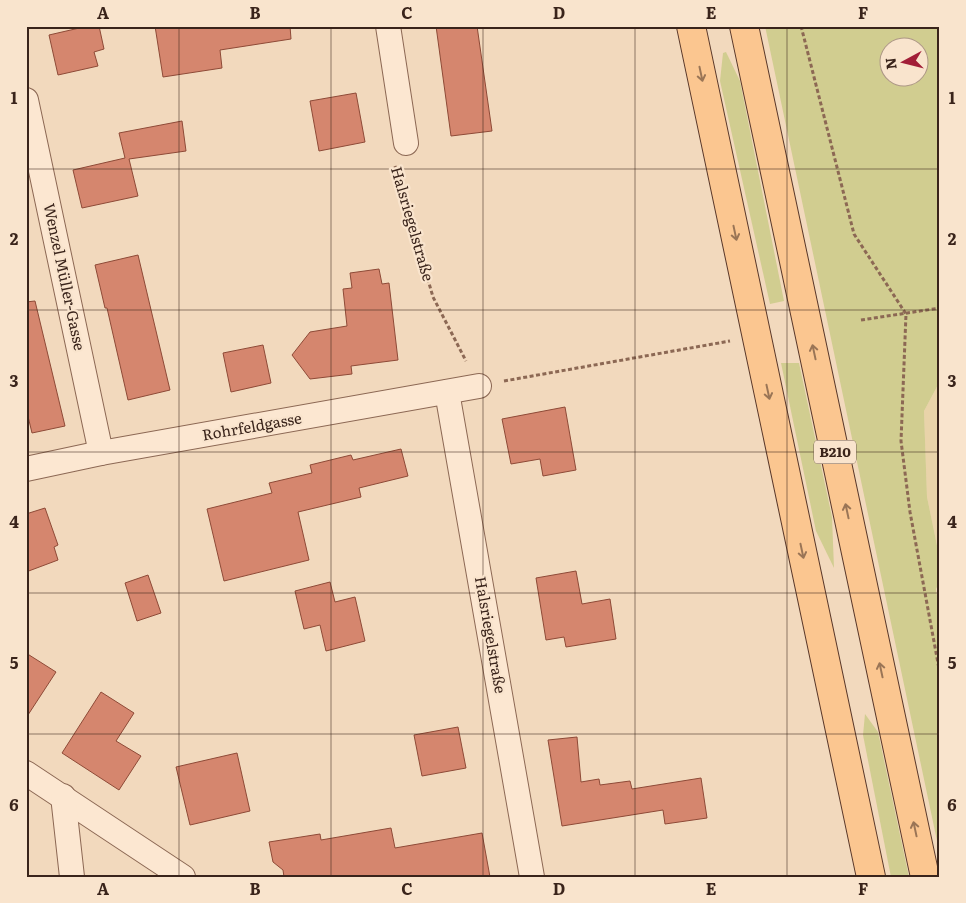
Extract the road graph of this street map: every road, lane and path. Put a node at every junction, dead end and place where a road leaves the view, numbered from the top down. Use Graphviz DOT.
graph roads {
  1 [pos="388,26"];
  2 [pos="691,26"];
  3 [pos="744,26"];
  4 [pos="801,26"];
  5 [pos="26,100"];
  6 [pos="406,143"];
  7 [pos="940,308"];
  8 [pos="906,314"];
  9 [pos="861,320"];
  10 [pos="738,339"];
  11 [pos="479,386"];
  12 [pos="447,392"];
  13 [pos="101,453"];
  14 [pos="26,469"];
  15 [pos="940,674"];
  16 [pos="26,773"];
  17 [pos="63,796"];
  18 [pos="72,877"];
  19 [pos="183,877"];
  20 [pos="532,877"];
  21 [pos="871,877"];
  22 [pos="925,877"];
  1 -- 6 [label="street, Halsriegelstraße"];
  2 -- 21 [label="main road, one-way"];
  22 -- 3 [label="main road, B210, one-way"];
  4 -- 8 [label="path"];
  5 -- 13 [label="street, Wenzel Müller-Gasse"];
  6 -- 11 [label="path, Halsriegelstraße"];
  7 -- 8 [label="path"];
  8 -- 9 [label="path"];
  8 -- 15 [label="path"];
  10 -- 11 [label="path"];
  11 -- 12 [label="street, Rohrfeldgasse"];
  12 -- 13 [label="street, Rohrfeldgasse"];
  12 -- 20 [label="street, Halsriegelstraße"];
  13 -- 14 [label="street, Rohrfeldgasse"];
  16 -- 17 [label="street"];
  17 -- 18 [label="street"];
  17 -- 19 [label="street"];
}
